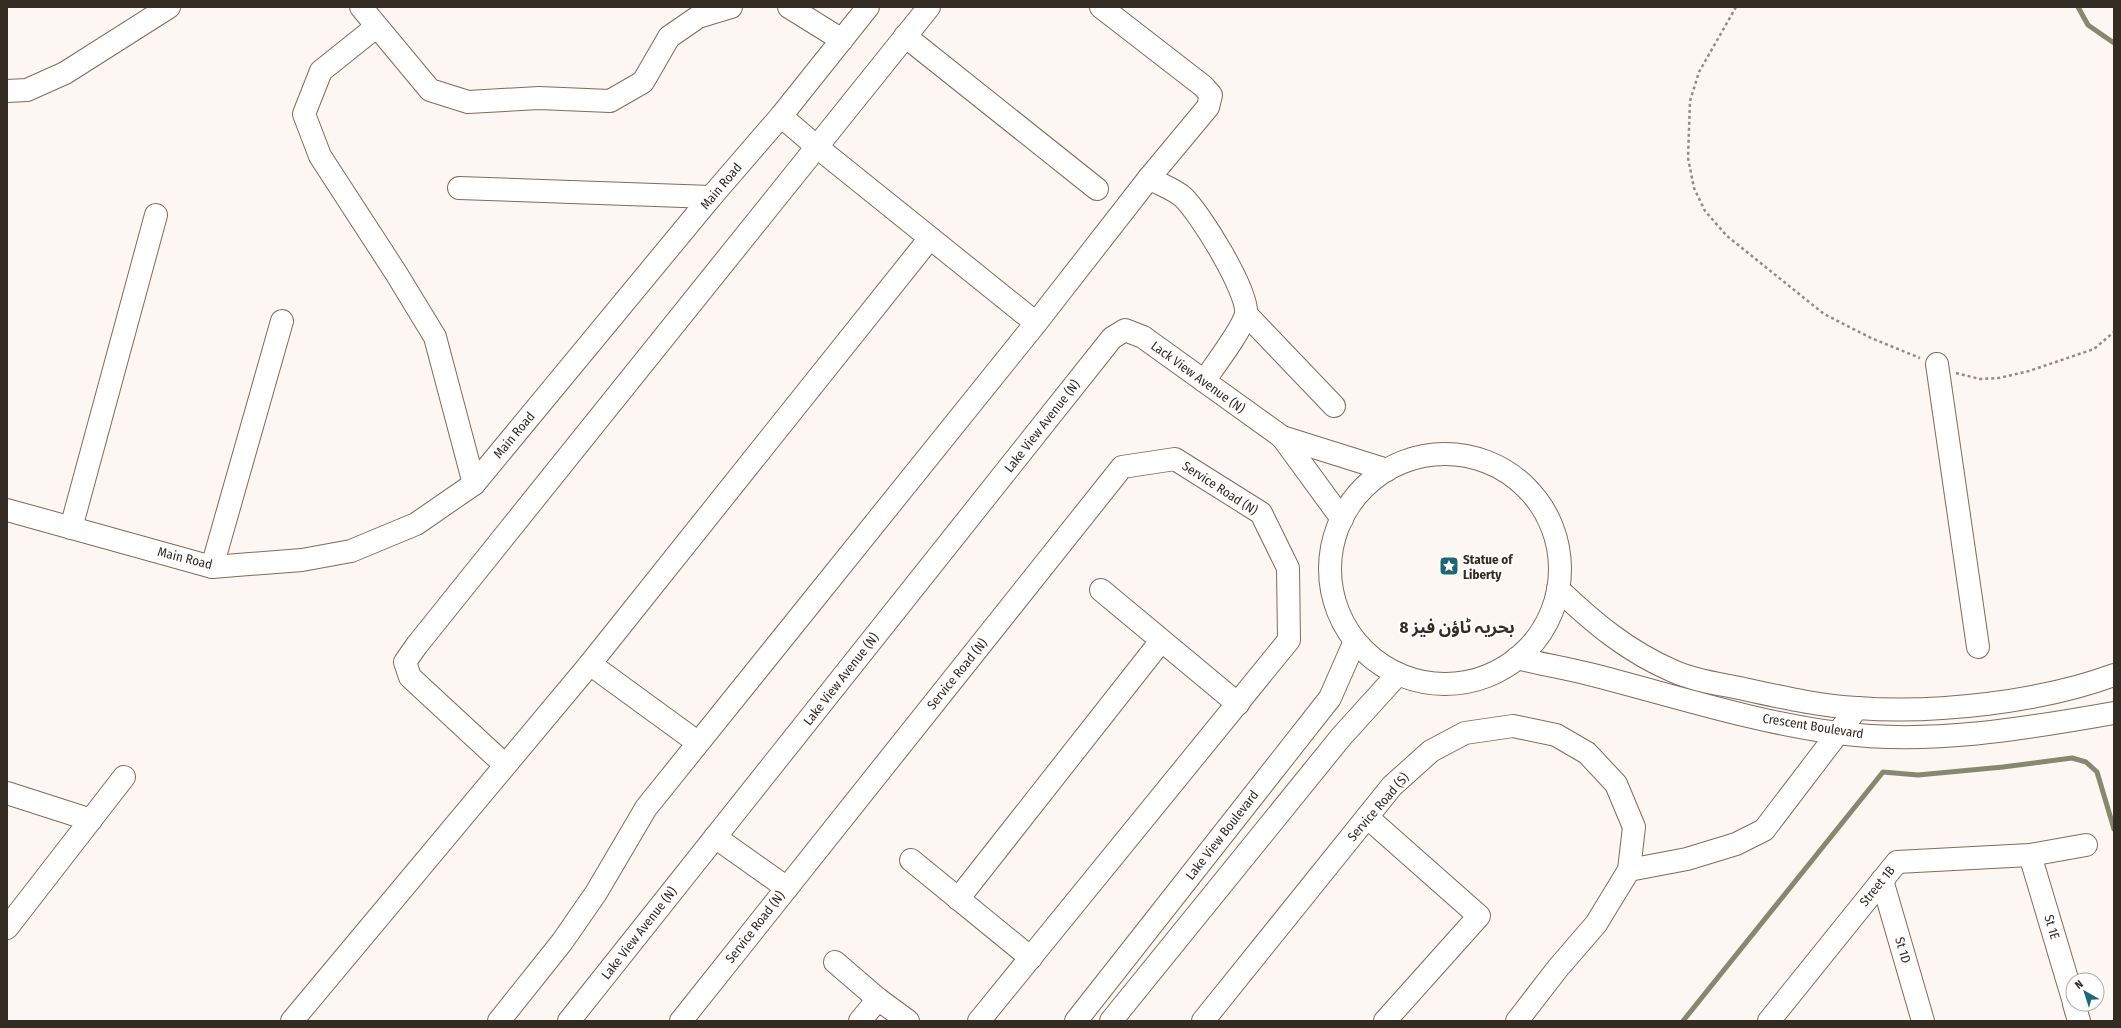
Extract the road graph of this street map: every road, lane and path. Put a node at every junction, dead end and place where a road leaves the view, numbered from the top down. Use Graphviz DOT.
graph roads {
  1 [pos="169,7"];
  2 [pos="361,7"];
  3 [pos="731,7"];
  4 [pos="789,7"];
  5 [pos="868,7"];
  6 [pos="929,7"];
  7 [pos="1101,7"];
  8 [pos="1736,7"];
  9 [pos="376,27"];
  10 [pos="905,36"];
  11 [pos="842,40"];
  12 [pos="7,91"];
  13 [pos="781,116"];
  14 [pos="817,147"];
  15 [pos="1149,178"];
  16 [pos="458,188"];
  17 [pos="1097,189"];
  18 [pos="711,197"];
  19 [pos="156,215"];
  20 [pos="930,238"];
  21 [pos="1246,314"];
  22 [pos="282,321"];
  23 [pos="1036,323"];
  24 [pos="2114,332"];
  25 [pos="1112,338"];
  26 [pos="1937,364"];
  27 [pos="1204,381"];
  28 [pos="1334,406"];
  29 [pos="1282,437"];
  30 [pos="1387,470"];
  31 [pos="474,484"];
  32 [pos="7,510"];
  33 [pos="1342,519"];
  34 [pos="70,528"];
  35 [pos="212,567"];
  36 [pos="1558,589"];
  37 [pos="1101,590"];
  38 [pos="1161,640"];
  39 [pos="1355,641"];
  40 [pos="1978,647"];
  41 [pos="1517,658"];
  42 [pos="590,664"];
  43 [pos="1398,674"];
  44 [pos="2113,680"];
  45 [pos="1238,704"];
  46 [pos="1857,708"];
  47 [pos="2114,713"];
  48 [pos="1839,733"];
  49 [pos="697,742"];
  50 [pos="506,765"];
  51 [pos="124,777"];
  52 [pos="7,793"];
  53 [pos="1367,817"];
  54 [pos="91,820"];
  55 [pos="715,837"];
  56 [pos="2086,845"];
  57 [pos="2030,855"];
  58 [pos="911,860"];
  59 [pos="1629,870"];
  60 [pos="1882,880"];
  61 [pos="787,888"];
  62 [pos="958,899"];
  63 [pos="7,928"];
  64 [pos="1031,958"];
  65 [pos="835,962"];
  66 [pos="2065,972"];
  67 [pos="878,999"];
  68 [pos="292,1021"];
  69 [pos="498,1021"];
  70 [pos="569,1021"];
  71 [pos="681,1021"];
  72 [pos="860,1021"];
  73 [pos="908,1021"];
  74 [pos="979,1021"];
  75 [pos="1076,1021"];
  76 [pos="1110,1021"];
  77 [pos="1203,1021"];
  78 [pos="1385,1021"];
  79 [pos="1517,1021"];
  80 [pos="1768,1021"];
  81 [pos="1923,1021"];
  1 -- 12 [label="street"];
  2 -- 9 [label="street"];
  3 -- 9 [label="street"];
  4 -- 11 [label="street"];
  5 -- 11 [label="street, Main Road"];
  6 -- 10 [label="street"];
  7 -- 15 [label="street"];
  8 -- 26 [label="path"];
  9 -- 31 [label="street"];
  10 -- 14 [label="street"];
  10 -- 17 [label="street"];
  11 -- 13 [label="street, Main Road"];
  13 -- 14 [label="street"];
  13 -- 18 [label="street, Main Road"];
  14 -- 20 [label="street"];
  14 -- 50 [label="street"];
  15 -- 21 [label="street"];
  15 -- 23 [label="street"];
  16 -- 18 [label="street"];
  18 -- 31 [label="street, Main Road"];
  19 -- 34 [label="street"];
  20 -- 23 [label="street"];
  20 -- 42 [label="street"];
  21 -- 27 [label="street"];
  21 -- 28 [label="street"];
  22 -- 35 [label="street"];
  23 -- 49 [label="street"];
  24 -- 26 [label="path"];
  25 -- 27 [label="street, Lack View Avenue (N)"];
  25 -- 55 [label="street, Lake View Avenue (N)"];
  26 -- 40 [label="street"];
  27 -- 29 [label="street, Lack View Avenue (N)"];
  29 -- 30 [label="street, Lack View Avenue (N)"];
  29 -- 33 [label="street, Lack View Avenue (N)"];
  30 -- 33 [label="street"];
  30 -- 36 [label="street"];
  31 -- 35 [label="street, Main Road"];
  32 -- 34 [label="street, Main Road"];
  33 -- 39 [label="street"];
  34 -- 35 [label="street, Main Road"];
  36 -- 41 [label="street"];
  36 -- 46 [label="street, Crescent Boulevard"];
  37 -- 38 [label="street"];
  38 -- 45 [label="street"];
  38 -- 62 [label="street"];
  39 -- 43 [label="street"];
  39 -- 75 [label="street, Lake View Boulevard"];
  41 -- 43 [label="street"];
  41 -- 48 [label="street, Crescent Boulevard"];
  42 -- 49 [label="street"];
  42 -- 50 [label="street"];
  43 -- 76 [label="street"];
  44 -- 46 [label="street, Crescent Boulevard"];
  45 -- 61 [label="street, Service Road (N)"];
  45 -- 64 [label="street, Service Road (N)"];
  46 -- 48 [label="street"];
  47 -- 48 [label="street, Crescent Boulevard"];
  48 -- 59 [label="street"];
  49 -- 69 [label="street"];
  50 -- 68 [label="street"];
  51 -- 54 [label="street"];
  52 -- 54 [label="street"];
  53 -- 59 [label="street, Service Road (S)"];
  53 -- 77 [label="street, Service Road (S)"];
  53 -- 78 [label="street"];
  54 -- 63 [label="street"];
  55 -- 61 [label="street"];
  55 -- 70 [label="street, Lake View Avenue (N)"];
  56 -- 57 [label="street, Street 1B"];
  57 -- 60 [label="street, Street 1B"];
  57 -- 66 [label="street, St 1E"];
  58 -- 62 [label="street"];
  59 -- 79 [label="street, Service Road (S)"];
  60 -- 80 [label="street, Street 1B"];
  60 -- 81 [label="street, St 1D"];
  61 -- 71 [label="street, Service Road (N)"];
  62 -- 64 [label="street"];
  64 -- 74 [label="street, Service Road (N)"];
  65 -- 67 [label="street"];
  67 -- 72 [label="street"];
  67 -- 73 [label="street"];
}
